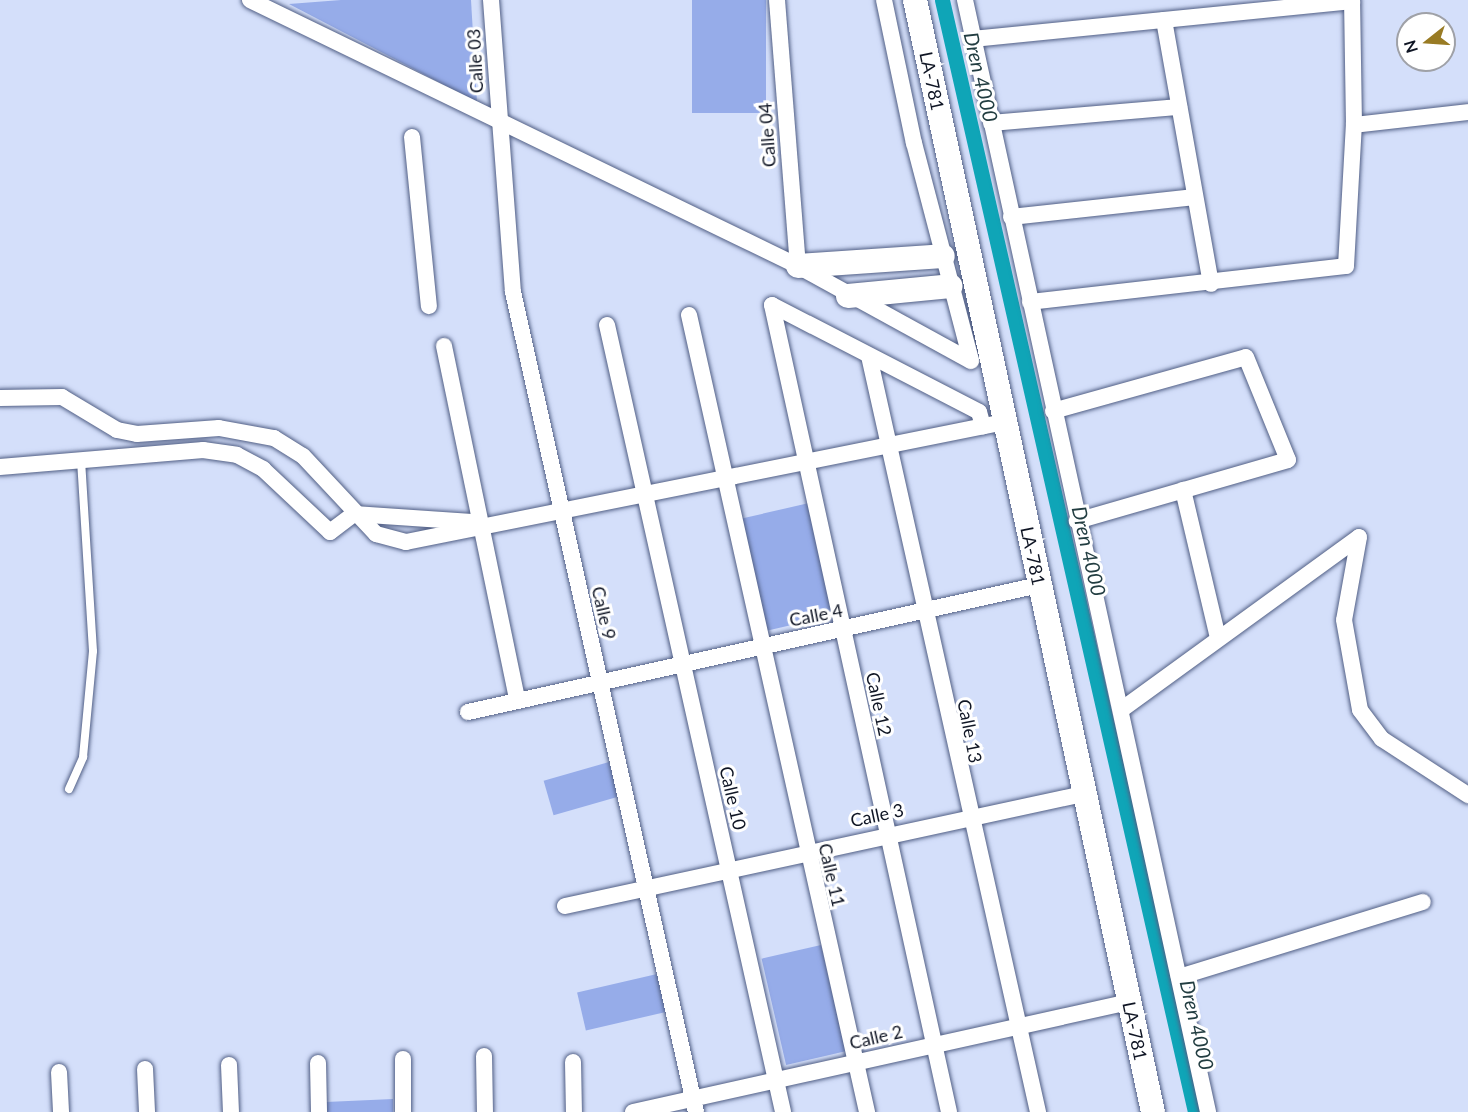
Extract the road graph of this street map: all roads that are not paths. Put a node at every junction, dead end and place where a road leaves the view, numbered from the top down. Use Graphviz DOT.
graph roads {
  1 [pos="250,0"];
  2 [pos="491,0"];
  3 [pos="777,0"];
  4 [pos="884,0"];
  5 [pos="915,0"];
  6 [pos="965,0"];
  7 [pos="1352,0"];
  8 [pos="1164,20"];
  9 [pos="973,39"];
  10 [pos="1179,107"];
  11 [pos="1468,112"];
  12 [pos="498,119"];
  13 [pos="991,123"];
  14 [pos="1354,125"];
  15 [pos="412,137"];
  16 [pos="1195,197"];
  17 [pos="1011,217"];
  18 [pos="944,256"];
  19 [pos="798,266"];
  20 [pos="1211,284"];
  21 [pos="951,286"];
  22 [pos="848,296"];
  23 [pos="1030,302"];
  24 [pos="429,306"];
  25 [pos="689,315"];
  26 [pos="607,325"];
  27 [pos="444,346"];
  28 [pos="869,356"];
  29 [pos="0,398"];
  30 [pos="1053,411"];
  31 [pos="994,424"];
  32 [pos="889,445"];
  33 [pos="81,462"];
  34 [pos="806,464"];
  35 [pos="0,467"];
  36 [pos="726,478"];
  37 [pos="1183,490"];
  38 [pos="644,494"];
  39 [pos="561,510"];
  40 [pos="354,514"];
  41 [pos="1077,521"];
  42 [pos="479,523"];
  43 [pos="1039,585"];
  44 [pos="926,611"];
  45 [pos="844,630"];
  46 [pos="1218,638"];
  47 [pos="760,646"];
  48 [pos="683,664"];
  49 [pos="600,681"];
  50 [pos="517,700"];
  51 [pos="1121,710"];
  52 [pos="468,712"];
  53 [pos="69,789"];
  54 [pos="1083,794"];
  55 [pos="1468,795"];
  56 [pos="968,817"];
  57 [pos="886,833"];
  58 [pos="807,850"];
  59 [pos="729,868"];
  60 [pos="645,887"];
  61 [pos="1424,902"];
  62 [pos="565,906"];
  63 [pos="1179,977"];
  64 [pos="1129,1002"];
  65 [pos="1017,1026"];
  66 [pos="932,1044"];
  67 [pos="484,1056"];
  68 [pos="403,1059"];
  69 [pos="855,1061"];
  70 [pos="573,1062"];
  71 [pos="318,1063"];
  72 [pos="229,1065"];
  73 [pos="146,1069"];
  74 [pos="60,1072"];
  75 [pos="776,1079"];
  76 [pos="694,1105"];
  77 [pos="61,1112"];
  78 [pos="147,1112"];
  79 [pos="231,1112"];
  80 [pos="319,1112"];
  81 [pos="403,1112"];
  82 [pos="485,1112"];
  83 [pos="574,1112"];
  84 [pos="633,1112"];
  85 [pos="783,1112"];
  86 [pos="867,1112"];
  87 [pos="949,1112"];
  88 [pos="1038,1112"];
  89 [pos="1153,1112"];
  90 [pos="1208,1112"];
  1 -- 12 [label="street"];
  2 -- 12 [label="street, Calle 03"];
  3 -- 19 [label="street, Calle 04"];
  4 -- 18 [label="street"];
  5 -- 31 [label="street, LA-781 / LA-781"];
  6 -- 9 [label="street"];
  7 -- 8 [label="street"];
  7 -- 14 [label="street"];
  8 -- 9 [label="street"];
  8 -- 10 [label="street"];
  9 -- 13 [label="street"];
  10 -- 13 [label="street"];
  10 -- 16 [label="street"];
  11 -- 14 [label="street"];
  12 -- 19 [label="street"];
  12 -- 39 [label="street, Calle 9"];
  13 -- 17 [label="street"];
  14 -- 20 [label="street"];
  15 -- 24 [label="street"];
  16 -- 17 [label="street"];
  16 -- 20 [label="street"];
  17 -- 23 [label="street"];
  18 -- 19 [label="street"];
  18 -- 21 [label="street"];
  19 -- 22 [label="street"];
  20 -- 23 [label="street"];
  21 -- 22 [label="street"];
  21 -- 22 [label="street"];
  23 -- 30 [label="street"];
  25 -- 36 [label="street, Calle 11"];
  26 -- 38 [label="street, Calle 10"];
  27 -- 42 [label="street"];
  28 -- 31 [label="street"];
  28 -- 32 [label="street, Calle 13"];
  28 -- 34 [label="street, Calle 12"];
  29 -- 40 [label="street"];
  30 -- 37 [label="street"];
  30 -- 41 [label="street"];
  31 -- 32 [label="street"];
  31 -- 43 [label="street, LA-781 / LA-781"];
  32 -- 34 [label="street"];
  32 -- 44 [label="street, Calle 13"];
  33 -- 35 [label="street"];
  33 -- 40 [label="street"];
  33 -- 53 [label="lane"];
  34 -- 36 [label="street"];
  34 -- 45 [label="street, Calle 12"];
  36 -- 38 [label="street"];
  36 -- 47 [label="street, Calle 11"];
  37 -- 41 [label="street"];
  37 -- 46 [label="street"];
  38 -- 39 [label="street"];
  38 -- 48 [label="street, Calle 10"];
  39 -- 42 [label="street"];
  39 -- 49 [label="street, Calle 9"];
  40 -- 42 [label="street"];
  40 -- 42 [label="street"];
  41 -- 51 [label="street"];
  42 -- 50 [label="street"];
  43 -- 44 [label="street, Calle 4"];
  43 -- 54 [label="street, LA-781 / LA-781"];
  44 -- 45 [label="street, Calle 4"];
  44 -- 56 [label="street, Calle 13"];
  45 -- 47 [label="street, Calle 4"];
  45 -- 57 [label="street, Calle 12"];
  46 -- 51 [label="street"];
  46 -- 55 [label="street"];
  47 -- 48 [label="street, Calle 4"];
  47 -- 58 [label="street, Calle 11"];
  48 -- 49 [label="street, Calle 4"];
  48 -- 59 [label="street, Calle 10"];
  49 -- 50 [label="street, Calle 4"];
  49 -- 60 [label="street, Calle 9"];
  50 -- 52 [label="street, Calle 4"];
  51 -- 63 [label="street"];
  54 -- 56 [label="street, Calle 3"];
  54 -- 64 [label="street, LA-781 / LA-781"];
  56 -- 57 [label="street, Calle 3"];
  56 -- 65 [label="street, Calle 13"];
  57 -- 58 [label="street, Calle 3"];
  57 -- 66 [label="street, Calle 12"];
  58 -- 59 [label="street, Calle 3"];
  58 -- 69 [label="street, Calle 11"];
  59 -- 60 [label="street, Calle 3"];
  59 -- 75 [label="street, Calle 10"];
  60 -- 62 [label="street, Calle 3"];
  60 -- 76 [label="street, Calle 9"];
  61 -- 63 [label="street"];
  63 -- 90 [label="street"];
  64 -- 65 [label="street, Calle 2"];
  64 -- 89 [label="street, LA-781 / LA-781"];
  65 -- 66 [label="street, Calle 2"];
  65 -- 88 [label="street, Calle 13"];
  66 -- 69 [label="street, Calle 2"];
  66 -- 87 [label="street, Calle 12"];
  67 -- 82 [label="street"];
  68 -- 81 [label="street"];
  69 -- 75 [label="street, Calle 2"];
  69 -- 86 [label="street, Calle 11"];
  70 -- 83 [label="street"];
  71 -- 80 [label="street"];
  72 -- 79 [label="street"];
  73 -- 78 [label="street"];
  74 -- 77 [label="street"];
  75 -- 76 [label="street, Calle 2"];
  75 -- 85 [label="street, Calle 10"];
  76 -- 84 [label="street, Calle 2"];
}
